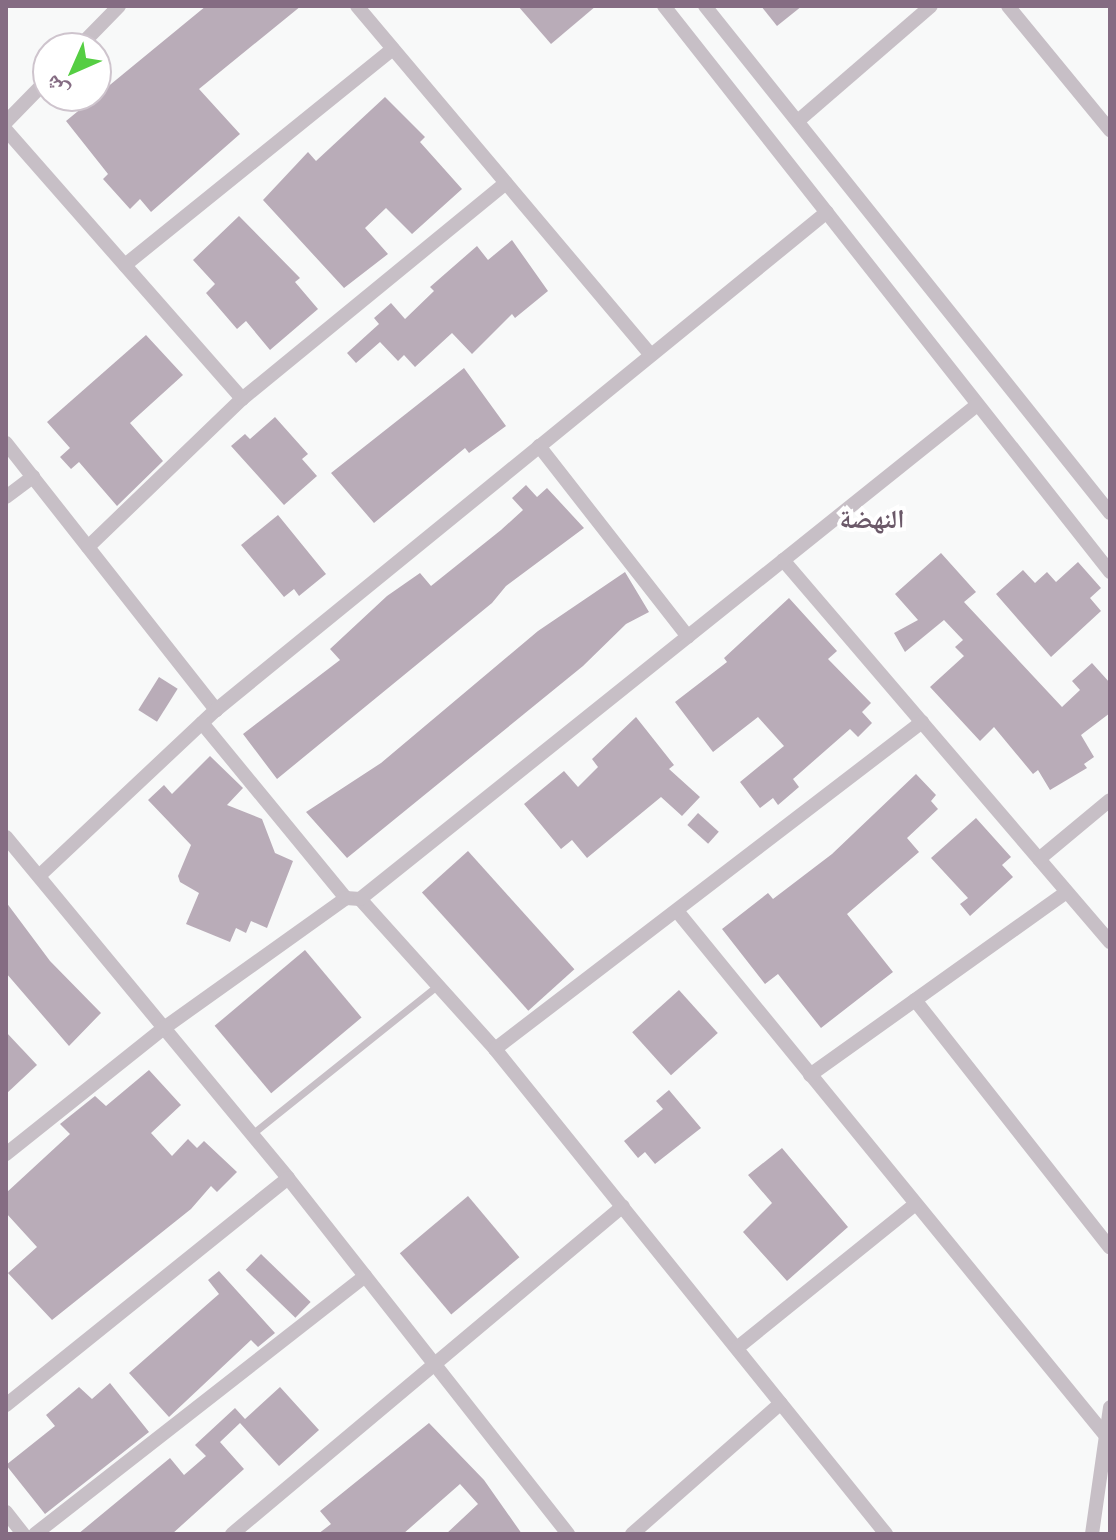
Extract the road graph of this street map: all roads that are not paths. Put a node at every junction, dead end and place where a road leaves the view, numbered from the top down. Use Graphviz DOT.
graph roads {
  1 [pos="119,6"];
  2 [pos="357,6"];
  3 [pos="664,6"];
  4 [pos="705,6"];
  5 [pos="931,6"];
  6 [pos="1008,6"];
  7 [pos="94,32"];
  8 [pos="393,49"];
  9 [pos="32,95"];
  10 [pos="799,120"];
  11 [pos="6,122"];
  12 [pos="6,130"];
  13 [pos="1110,130"];
  14 [pos="506,183"];
  15 [pos="827,212"];
  16 [pos="125,265"];
  17 [pos="651,355"];
  18 [pos="242,399"];
  19 [pos="977,405"];
  20 [pos="6,443"];
  21 [pos="539,446"];
  22 [pos="33,477"];
  23 [pos="6,497"];
  24 [pos="1110,513"];
  25 [pos="88,547"];
  26 [pos="783,560"];
  27 [pos="1110,572"];
  28 [pos="688,637"];
  29 [pos="216,710"];
  30 [pos="922,722"];
  31 [pos="202,723"];
  32 [pos="1110,800"];
  33 [pos="6,837"];
  34 [pos="1039,859"];
  35 [pos="39,876"];
  36 [pos="1067,892"];
  37 [pos="353,899"];
  38 [pos="677,911"];
  39 [pos="1110,942"];
  40 [pos="438,985"];
  41 [pos="915,1000"];
  42 [pos="164,1028"];
  43 [pos="495,1049"];
  44 [pos="810,1075"];
  45 [pos="252,1134"];
  46 [pos="6,1154"];
  47 [pos="288,1178"];
  48 [pos="914,1205"];
  49 [pos="623,1206"];
  50 [pos="1110,1248"];
  51 [pos="365,1276"];
  52 [pos="737,1348"];
  53 [pos="435,1366"];
  54 [pos="781,1403"];
  55 [pos="6,1405"];
  56 [pos="1110,1407"];
  57 [pos="1107,1441"];
  58 [pos="6,1512"];
  59 [pos="567,1533"];
  60 [pos="23,1534"];
  61 [pos="35,1534"];
  62 [pos="232,1534"];
  63 [pos="632,1534"];
  64 [pos="886,1534"];
  65 [pos="1092,1534"];
  1 -- 7 [label="street"];
  2 -- 8 [label="street"];
  3 -- 15 [label="street"];
  4 -- 10 [label="street"];
  5 -- 10 [label="street"];
  6 -- 13 [label="street"];
  8 -- 14 [label="street"];
  8 -- 16 [label="street"];
  9 -- 11 [label="street"];
  10 -- 24 [label="street"];
  12 -- 16 [label="street"];
  14 -- 17 [label="street"];
  14 -- 18 [label="street"];
  15 -- 17 [label="street"];
  15 -- 19 [label="street"];
  16 -- 18 [label="street"];
  17 -- 21 [label="street"];
  18 -- 25 [label="street"];
  19 -- 26 [label="street"];
  19 -- 27 [label="street"];
  20 -- 22 [label="street"];
  21 -- 28 [label="street"];
  21 -- 29 [label="street"];
  22 -- 23 [label="street"];
  22 -- 25 [label="street"];
  25 -- 29 [label="street"];
  26 -- 28 [label="street"];
  26 -- 30 [label="street"];
  28 -- 37 [label="street"];
  29 -- 31 [label="street"];
  30 -- 34 [label="street"];
  30 -- 38 [label="street"];
  31 -- 35 [label="street"];
  31 -- 37 [label="street"];
  32 -- 34 [label="street"];
  33 -- 35 [label="street"];
  34 -- 36 [label="street"];
  35 -- 42 [label="street"];
  36 -- 39 [label="street"];
  36 -- 41 [label="street"];
  37 -- 40 [label="street"];
  37 -- 42 [label="street"];
  38 -- 43 [label="street"];
  38 -- 44 [label="street"];
  40 -- 43 [label="street"];
  40 -- 45 [label="lane"];
  41 -- 44 [label="street"];
  41 -- 50 [label="street"];
  42 -- 45 [label="street"];
  42 -- 46 [label="street"];
  43 -- 49 [label="street"];
  44 -- 48 [label="street"];
  45 -- 47 [label="street"];
  47 -- 51 [label="street"];
  47 -- 55 [label="street"];
  48 -- 52 [label="street"];
  48 -- 57 [label="street"];
  49 -- 52 [label="street"];
  49 -- 53 [label="street"];
  51 -- 53 [label="street"];
  51 -- 61 [label="street"];
  52 -- 54 [label="street"];
  53 -- 59 [label="street"];
  53 -- 62 [label="street"];
  54 -- 63 [label="street"];
  54 -- 64 [label="street"];
  56 -- 57 [label="street"];
  57 -- 65 [label="street"];
  58 -- 60 [label="street"];
}
